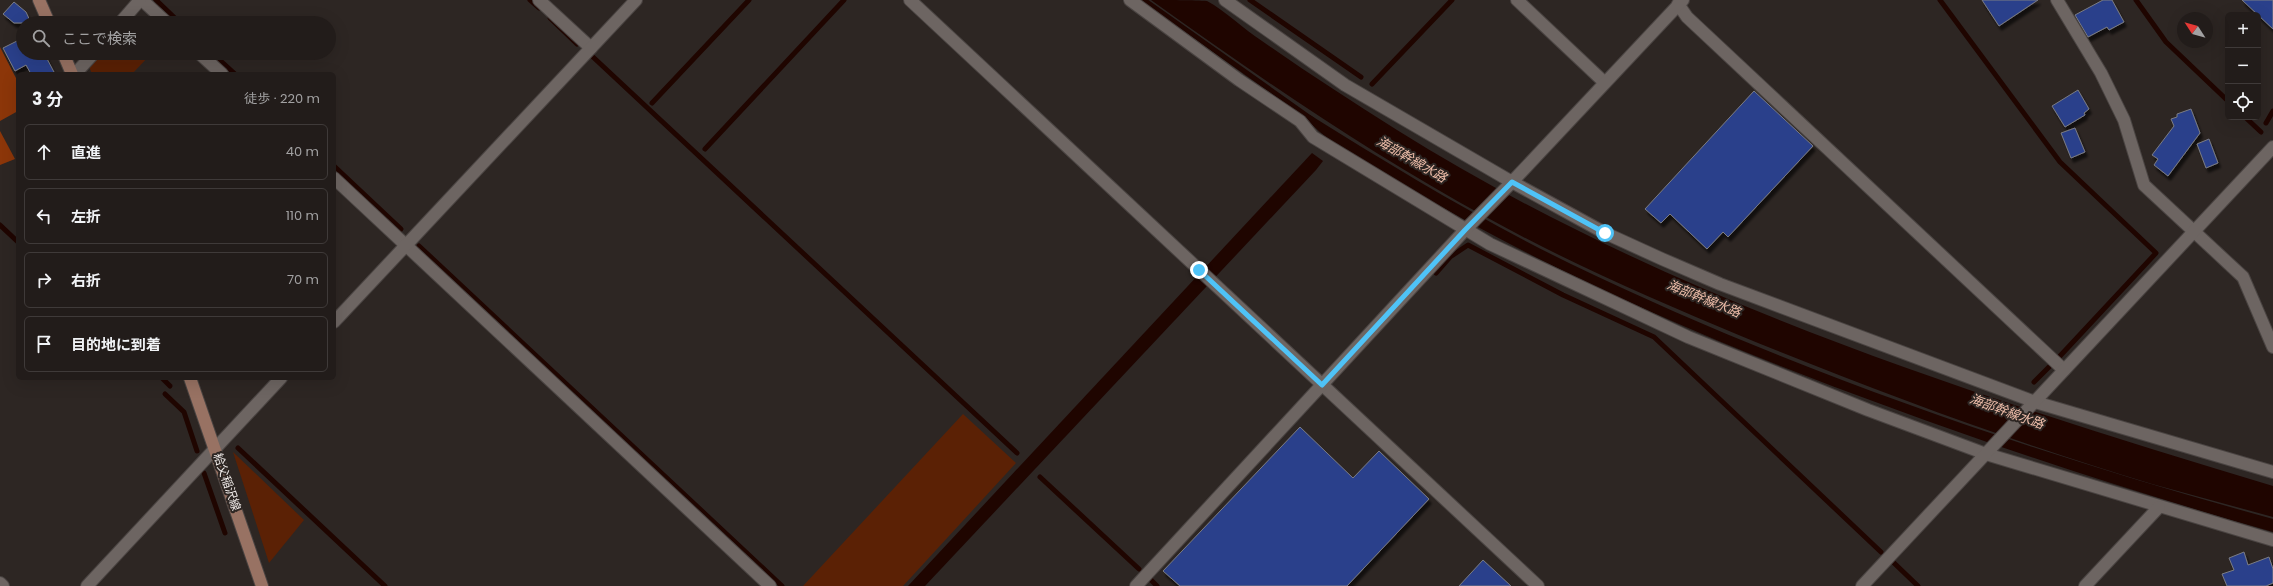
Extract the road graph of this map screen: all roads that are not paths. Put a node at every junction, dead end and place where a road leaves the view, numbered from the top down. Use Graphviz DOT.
graph roads {
  1 [pos="39,0"];
  2 [pos="141,0"];
  3 [pos="539,0"];
  4 [pos="636,0"];
  5 [pos="910,0"];
  6 [pos="1130,0"];
  7 [pos="1225,0"];
  8 [pos="1517,0"];
  9 [pos="2057,0"];
  10 [pos="1681,2"];
  11 [pos="46,16"];
  12 [pos="126,16"];
  13 [pos="159,16"];
  14 [pos="591,48"];
  15 [pos="66,60"];
  16 [pos="88,60"];
  17 [pos="207,60"];
  18 [pos="71,72"];
  19 [pos="77,72"];
  20 [pos="220,72"];
  21 [pos="1604,82"];
  22 [pos="2272,146"];
  23 [pos="336,180"];
  24 [pos="1512,182"];
  25 [pos="1466,228"];
  26 [pos="2195,230"];
  27 [pos="406,245"];
  28 [pos="336,320"];
  29 [pos="2273,347"];
  30 [pos="2064,370"];
  31 [pos="191,380"];
  32 [pos="279,380"];
  33 [pos="1322,385"];
  34 [pos="2032,405"];
  35 [pos="215,448"];
  36 [pos="1989,451"];
  37 [pos="2273,472"];
  38 [pos="2160,507"];
  39 [pos="2273,540"];
  40 [pos="0,584"];
  41 [pos="3,586"];
  42 [pos="87,586"];
  43 [pos="262,586"];
  44 [pos="770,586"];
  45 [pos="1136,586"];
  46 [pos="1538,586"];
  47 [pos="1862,586"];
  48 [pos="2085,586"];
  1 -- 11 [label="main road"];
  2 -- 12 [label="street"];
  2 -- 13 [label="street"];
  3 -- 14 [label="street"];
  4 -- 14 [label="street"];
  5 -- 33 [label="street"];
  6 -- 25 [label="street"];
  7 -- 24 [label="street"];
  8 -- 21 [label="street"];
  9 -- 26 [label="street"];
  10 -- 21 [label="street"];
  10 -- 30 [label="street"];
  14 -- 27 [label="street"];
  15 -- 18 [label="main road"];
  16 -- 19 [label="street"];
  17 -- 20 [label="street"];
  21 -- 24 [label="street"];
  22 -- 26 [label="street"];
  23 -- 27 [label="street"];
  24 -- 25 [label="street"];
  24 -- 34 [label="street"];
  25 -- 33 [label="street"];
  25 -- 36 [label="street"];
  26 -- 29 [label="street"];
  26 -- 30 [label="street"];
  27 -- 28 [label="street"];
  27 -- 44 [label="street"];
  30 -- 34 [label="street"];
  31 -- 35 [label="main road, 給父稲沢線"];
  32 -- 35 [label="street"];
  33 -- 45 [label="street"];
  33 -- 46 [label="street"];
  34 -- 36 [label="street"];
  34 -- 37 [label="street"];
  35 -- 42 [label="street"];
  35 -- 43 [label="main road, 給父稲沢線"];
  36 -- 38 [label="street"];
  36 -- 47 [label="street"];
  38 -- 39 [label="street"];
  38 -- 48 [label="street"];
  40 -- 41 [label="street"];
}
